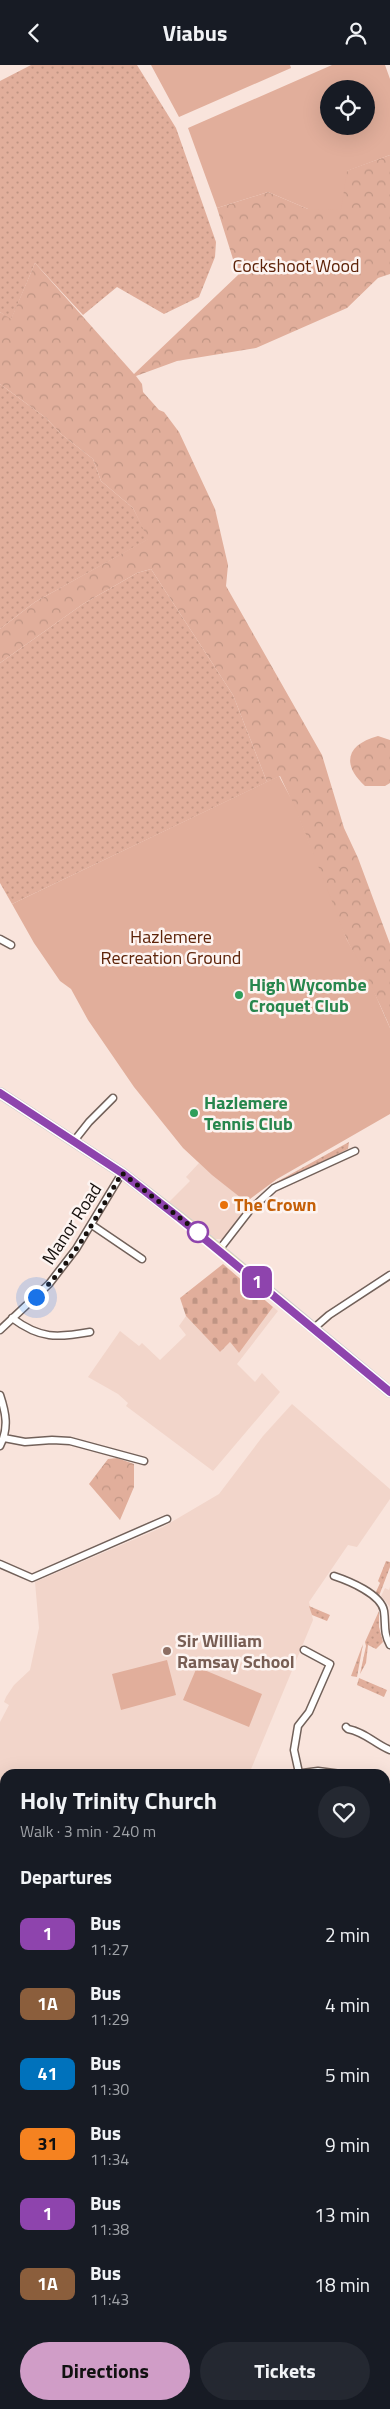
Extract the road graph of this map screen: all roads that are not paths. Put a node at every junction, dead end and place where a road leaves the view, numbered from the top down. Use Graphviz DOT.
graph roads {
  1 [pos="0,939"];
  2 [pos="11,945"];
  3 [pos="0,1093"];
  4 [pos="113,1098"];
  5 [pos="74,1141"];
  6 [pos="355,1151"];
  7 [pos="122,1173"];
  8 [pos="92,1225"];
  9 [pos="219,1250"];
  10 [pos="142,1259"];
  11 [pos="390,1275"];
  12 [pos="12,1318"];
  13 [pos="313,1329"];
  14 [pos="0,1330"];
  15 [pos="90,1331"];
  16 [pos="390,1393"];
  17 [pos="0,1395"];
  18 [pos="4,1438"];
  19 [pos="0,1446"];
  20 [pos="144,1461"];
  21 [pos="167,1519"];
  22 [pos="0,1564"];
  23 [pos="334,1576"];
  24 [pos="390,1645"];
  25 [pos="304,1650"];
  26 [pos="346,1727"];
  27 [pos="390,1750"];
  28 [pos="296,1769"];
  1 -- 2 [label="street"];
  3 -- 5 [label="main road"];
  4 -- 5 [label="street"];
  5 -- 7 [label="main road"];
  6 -- 9 [label="street"];
  7 -- 8 [label="street, Manor Road"];
  7 -- 9 [label="main road"];
  8 -- 10 [label="street"];
  8 -- 12 [label="street, Manor Road"];
  9 -- 13 [label="main road"];
  11 -- 13 [label="street"];
  12 -- 14 [label="street, Manor Road"];
  12 -- 15 [label="street"];
  13 -- 16 [label="main road"];
  17 -- 18 [label="street"];
  18 -- 19 [label="street"];
  18 -- 20 [label="street"];
  21 -- 22 [label="street"];
  23 -- 24 [label="street"];
  25 -- 28 [label="street"];
  26 -- 27 [label="street"];
}
